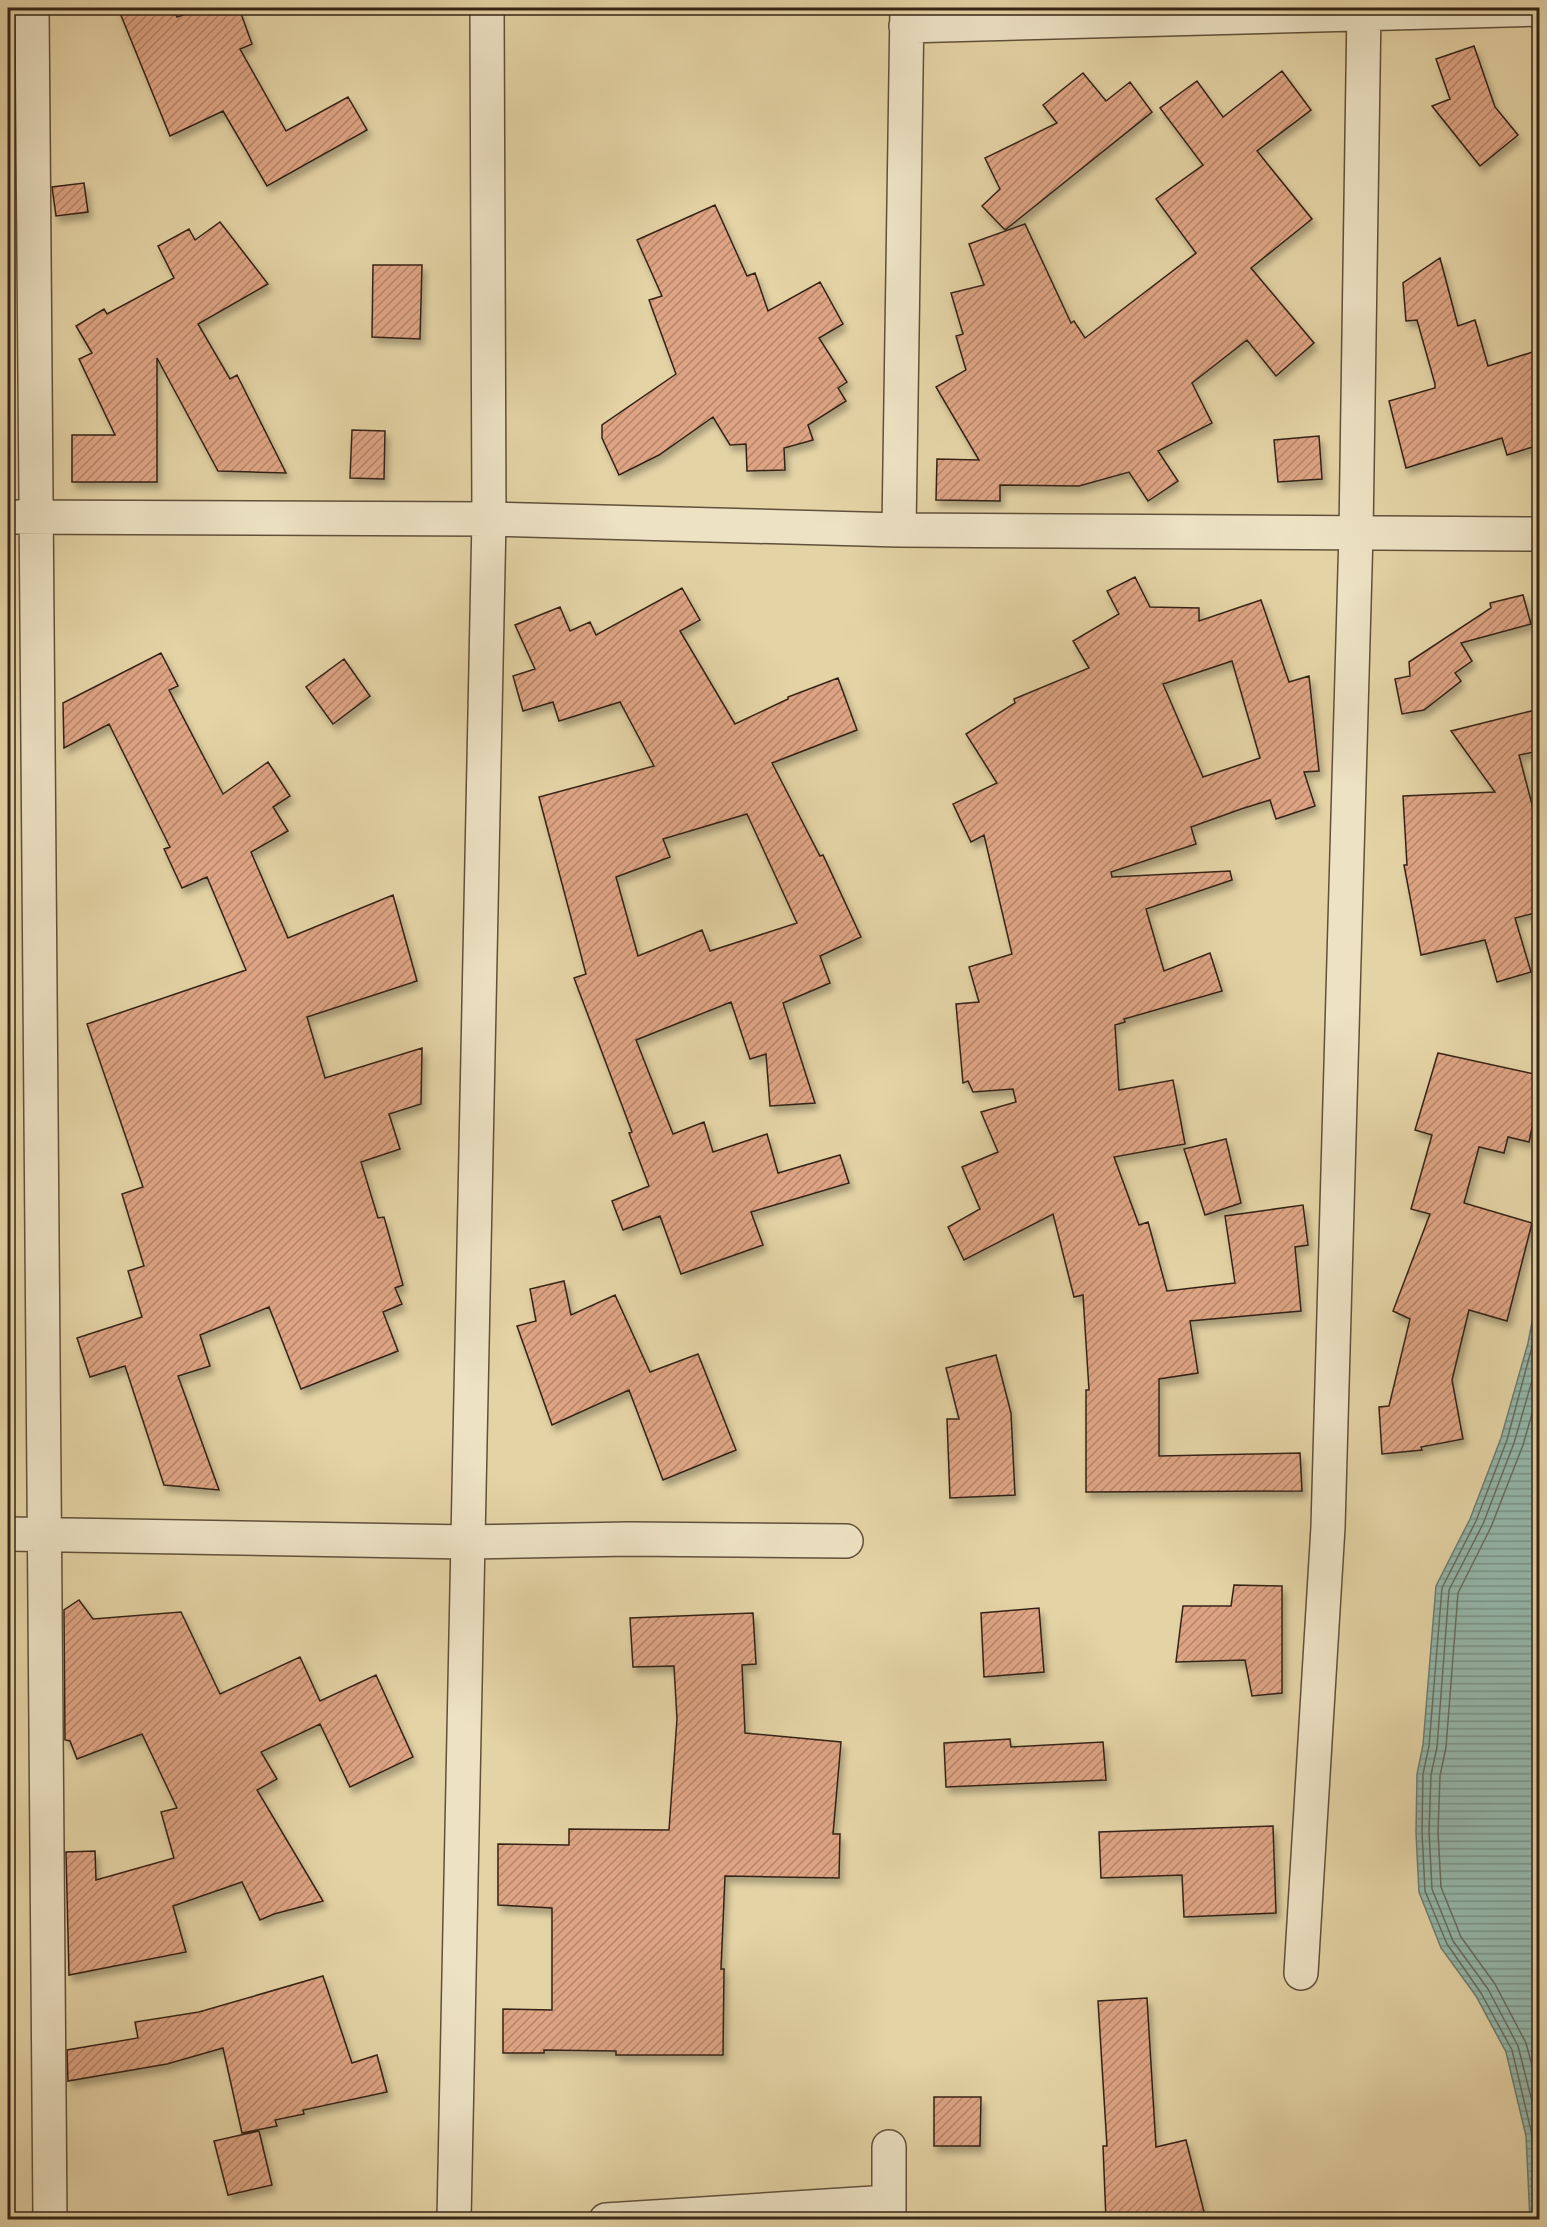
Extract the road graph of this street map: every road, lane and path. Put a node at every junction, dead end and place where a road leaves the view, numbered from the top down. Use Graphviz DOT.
graph roads {
  1 [pos="32,8"];
  2 [pos="487,8"];
  3 [pos="1539,9"];
  4 [pos="1364,11"];
  5 [pos="907,17"];
  6 [pos="22,517"];
  7 [pos="489,519"];
  8 [pos="899,530"];
  9 [pos="1356,533"];
  10 [pos="1539,534"];
  11 [pos="8,1534"];
  12 [pos="44,1534"];
  13 [pos="846,1541"];
  14 [pos="467,1542"];
  15 [pos="1301,1973"];
  16 [pos="889,2147"];
  17 [pos="889,2211"];
  18 [pos="50,2220"];
  19 [pos="454,2220"];
  20 [pos="606,2220"];
  1 -- 6 [label="street"];
  2 -- 7 [label="street"];
  3 -- 4 [label="street"];
  4 -- 5 [label="street"];
  4 -- 9 [label="street"];
  5 -- 8 [label="street"];
  6 -- 7 [label="street"];
  6 -- 12 [label="street"];
  7 -- 8 [label="street"];
  7 -- 14 [label="street"];
  8 -- 9 [label="street"];
  9 -- 10 [label="street"];
  9 -- 15 [label="street"];
  11 -- 12 [label="street"];
  12 -- 14 [label="street"];
  12 -- 18 [label="street"];
  13 -- 14 [label="street"];
  14 -- 19 [label="street"];
  16 -- 17 [label="street"];
  17 -- 20 [label="street"];
}
